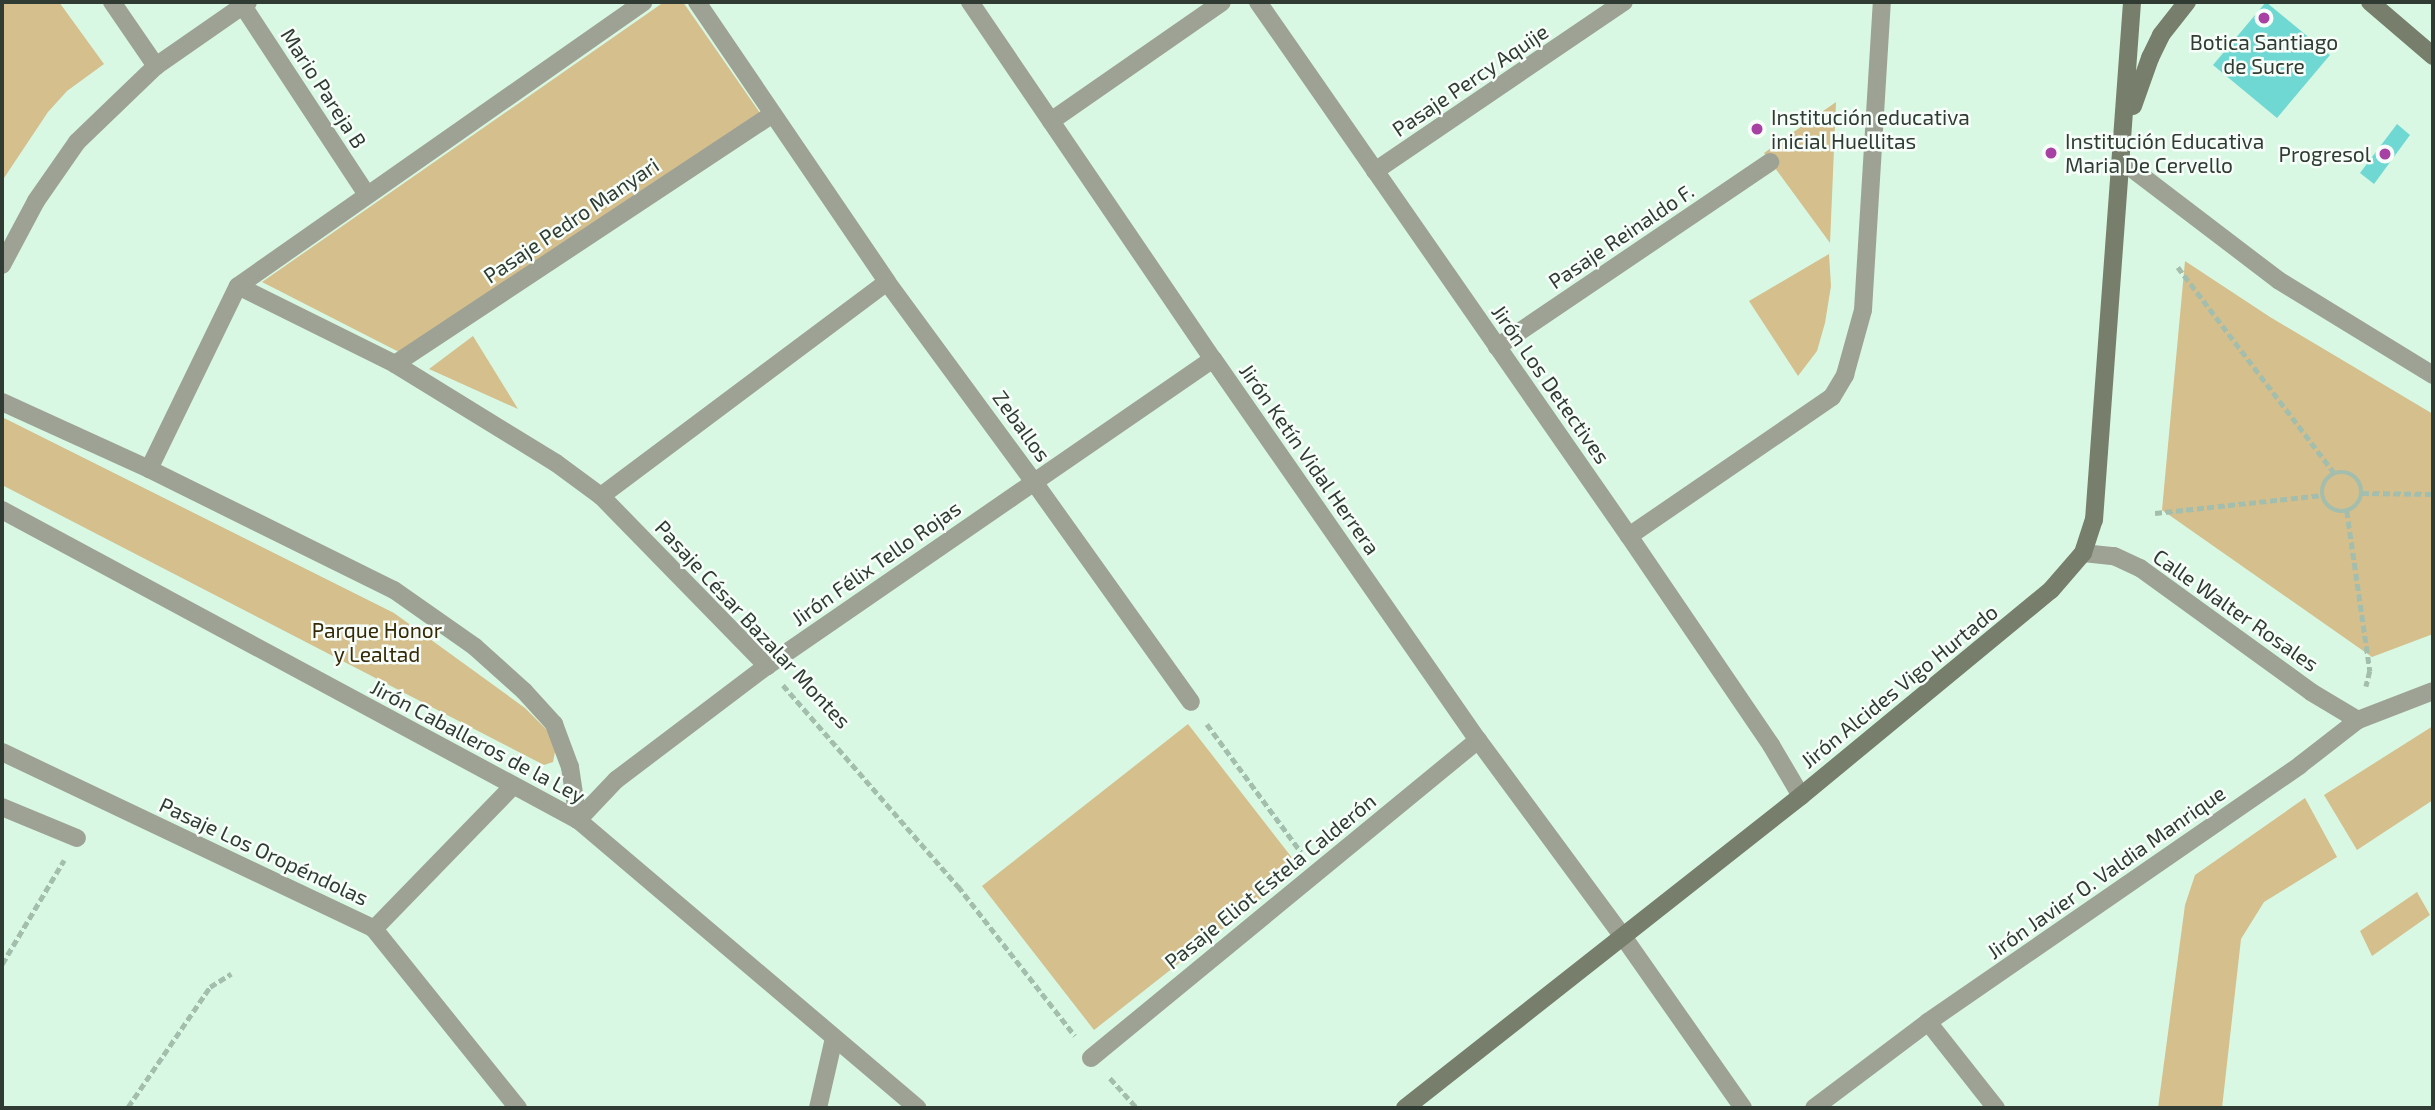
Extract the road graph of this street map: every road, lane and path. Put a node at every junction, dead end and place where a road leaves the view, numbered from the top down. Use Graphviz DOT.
graph roads {
  1 [pos="113,2"];
  2 [pos="644,2"];
  3 [pos="697,2"];
  4 [pos="970,2"];
  5 [pos="1222,2"];
  6 [pos="1258,2"];
  7 [pos="1624,2"];
  8 [pos="1882,2"];
  9 [pos="2132,2"];
  10 [pos="2187,2"];
  11 [pos="2370,2"];
  12 [pos="246,4"];
  13 [pos="2433,56"];
  14 [pos="156,66"];
  15 [pos="774,114"];
  16 [pos="1051,121"];
  17 [pos="2124,133"];
  18 [pos="2122,161"];
  19 [pos="1770,162"];
  20 [pos="1375,171"];
  21 [pos="367,195"];
  22 [pos="2,265"];
  23 [pos="2178,267"];
  24 [pos="887,282"];
  25 [pos="238,286"];
  26 [pos="1497,346"];
  27 [pos="1213,359"];
  28 [pos="395,364"];
  29 [pos="2433,375"];
  30 [pos="2,402"];
  31 [pos="149,469"];
  32 [pos="2335,474"];
  33 [pos="1034,482"];
  34 [pos="2362,493"];
  35 [pos="2433,494"];
  36 [pos="2323,495"];
  37 [pos="601,496"];
  38 [pos="2,510"];
  39 [pos="2347,511"];
  40 [pos="2155,513"];
  41 [pos="1629,536"];
  42 [pos="2083,553"];
  43 [pos="767,666"];
  44 [pos="2433,691"];
  45 [pos="1191,702"];
  46 [pos="2358,720"];
  47 [pos="1478,740"];
  48 [pos="2,752"];
  49 [pos="513,786"];
  50 [pos="1801,796"];
  51 [pos="2,807"];
  52 [pos="578,820"];
  53 [pos="77,838"];
  54 [pos="1316,873"];
  55 [pos="374,929"];
  56 [pos="1622,935"];
  57 [pos="2,964"];
  58 [pos="231,974"];
  59 [pos="1928,1022"];
  60 [pos="834,1038"];
  61 [pos="1091,1058"];
  62 [pos="130,1108"];
  63 [pos="519,1108"];
  64 [pos="818,1108"];
  65 [pos="918,1108"];
  66 [pos="1137,1108"];
  67 [pos="1405,1108"];
  68 [pos="1743,1108"];
  69 [pos="1814,1108"];
  70 [pos="1996,1108"];
  1 -- 14 [label="street"];
  2 -- 21 [label="street"];
  3 -- 15 [label="street, Zeballos"];
  4 -- 16 [label="street, Jirón Ketín Vidal Herrera"];
  5 -- 16 [label="street"];
  6 -- 20 [label="street, Jirón Los Detectives"];
  7 -- 20 [label="street, Pasaje Percy Aquije"];
  8 -- 41 [label="street"];
  9 -- 17 [label="street, Jirón Alcides Vigo Hurtado"];
  10 -- 17 [label="street, Jirón Alcides Vigo Hurtado"];
  11 -- 13 [label="street"];
  12 -- 14 [label="street"];
  12 -- 21 [label="street, Mario Pareja B"];
  14 -- 22 [label="street"];
  15 -- 24 [label="street, Zeballos"];
  15 -- 28 [label="street, Pasaje Pedro Manyari"];
  16 -- 27 [label="street, Jirón Ketín Vidal Herrera"];
  17 -- 18 [label="street, Jirón Alcides Vigo Hurtado"];
  18 -- 29 [label="street"];
  18 -- 42 [label="street, Jirón Alcides Vigo Hurtado"];
  19 -- 26 [label="street, Pasaje Reinaldo F."];
  20 -- 26 [label="street, Jirón Los Detectives"];
  21 -- 25 [label="street"];
  23 -- 32 [label="path"];
  24 -- 33 [label="street, Zeballos"];
  24 -- 37 [label="street"];
  25 -- 28 [label="street, Pasaje César Bazalar Montes"];
  25 -- 31 [label="street"];
  26 -- 41 [label="street, Jirón Los Detectives"];
  27 -- 33 [label="street, Jirón Félix Tello Rojas"];
  27 -- 47 [label="street, Jirón Ketín Vidal Herrera"];
  28 -- 37 [label="street, Pasaje César Bazalar Montes"];
  30 -- 31 [label="street"];
  31 -- 52 [label="street"];
  32 -- 34 [label="path"];
  32 -- 36 [label="path"];
  33 -- 43 [label="street, Jirón Félix Tello Rojas"];
  33 -- 45 [label="street, Zeballos"];
  34 -- 35 [label="path"];
  34 -- 39 [label="path"];
  36 -- 39 [label="path"];
  36 -- 40 [label="path"];
  37 -- 43 [label="street, Pasaje César Bazalar Montes"];
  38 -- 49 [label="street, Jirón Caballeros de la Ley"];
  39 -- 46 [label="path"];
  41 -- 50 [label="street, Jirón Los Detectives"];
  42 -- 46 [label="street, Calle Walter Rosales"];
  42 -- 50 [label="street, Jirón Alcides Vigo Hurtado"];
  43 -- 52 [label="street, Jirón Félix Tello Rojas"];
  43 -- 61 [label="path, Pasaje César Bazalar Montes"];
  44 -- 46 [label="street, Jirón Javier O. Valdia Manrique"];
  45 -- 54 [label="path"];
  46 -- 59 [label="street, Jirón Javier O. Valdia Manrique"];
  47 -- 54 [label="street, Pasaje Eliot Estela Calderón"];
  47 -- 56 [label="street, Jirón Ketín Vidal Herrera"];
  48 -- 55 [label="street, Pasaje Los Oropéndolas"];
  49 -- 52 [label="street, Jirón Caballeros de la Ley"];
  49 -- 55 [label="street"];
  50 -- 56 [label="street, Jirón Alcides Vigo Hurtado"];
  51 -- 53 [label="street"];
  52 -- 60 [label="street, Jirón Caballeros de la Ley"];
  53 -- 57 [label="path"];
  54 -- 61 [label="street, Pasaje Eliot Estela Calderón"];
  55 -- 63 [label="street, Pasaje Los Oropéndolas"];
  56 -- 67 [label="street, Jirón Alcides Vigo Hurtado"];
  56 -- 68 [label="street, Jirón Ketín Vidal Herrera"];
  58 -- 62 [label="path"];
  59 -- 69 [label="street, Jirón Javier O. Valdia Manrique"];
  59 -- 70 [label="street"];
  60 -- 64 [label="street"];
  60 -- 65 [label="street, Jirón Caballeros de la Ley"];
  61 -- 66 [label="path, Pasaje César Bazalar Montes"];
}
